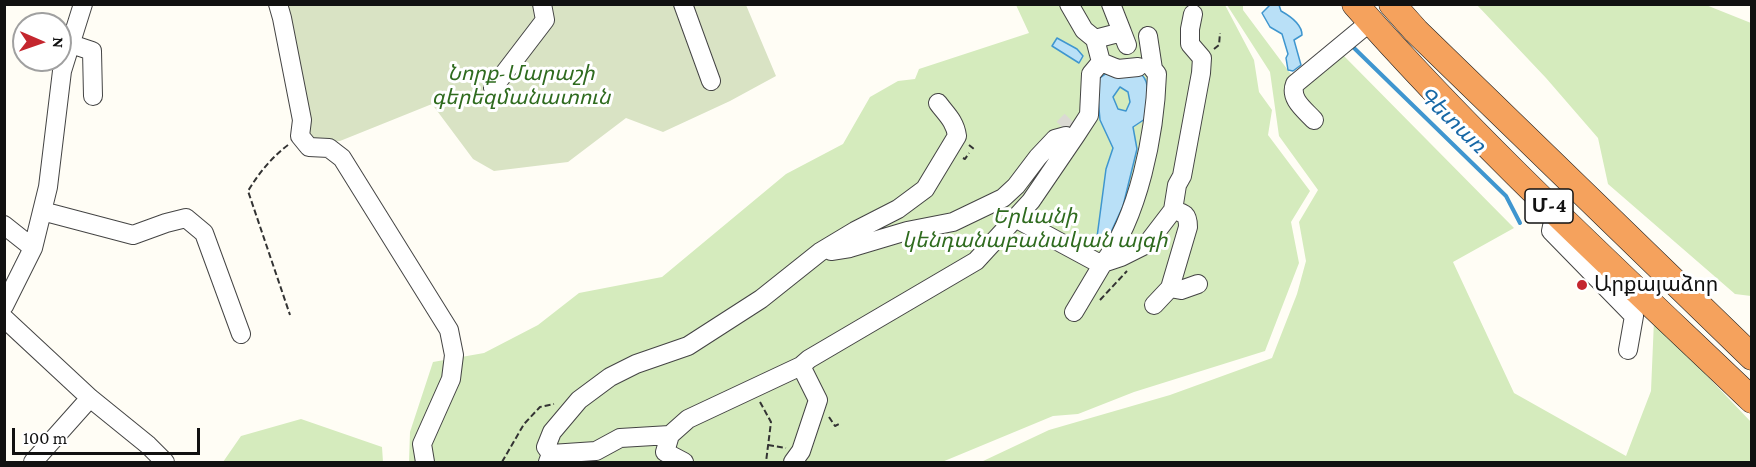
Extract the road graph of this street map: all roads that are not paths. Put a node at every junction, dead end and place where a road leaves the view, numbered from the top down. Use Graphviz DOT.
graph roads {
  1 [pos="83,4"];
  2 [pos="278,4"];
  3 [pos="542,4"];
  4 [pos="683,4"];
  5 [pos="1069,4"];
  6 [pos="1111,4"];
  7 [pos="1392,4"];
  8 [pos="1363,13"];
  9 [pos="1193,14"];
  10 [pos="1148,36"];
  11 [pos="72,41"];
  12 [pos="72,44"];
  13 [pos="1094,49"];
  14 [pos="1135,54"];
  15 [pos="62,72"];
  16 [pos="711,81"];
  17 [pos="493,88"];
  18 [pos="93,96"];
  19 [pos="938,103"];
  20 [pos="1314,120"];
  21 [pos="1031,201"];
  22 [pos="1173,210"];
  23 [pos="42,212"];
  24 [pos="1555,212"];
  25 [pos="1016,218"];
  26 [pos="4,225"];
  27 [pos="33,248"];
  28 [pos="820,252"];
  29 [pos="1102,264"];
  30 [pos="1198,284"];
  31 [pos="1170,288"];
  32 [pos="1154,305"];
  33 [pos="4,306"];
  34 [pos="1074,312"];
  35 [pos="4,318"];
  36 [pos="241,334"];
  37 [pos="1628,350"];
  38 [pos="1750,353"];
  39 [pos="801,366"];
  40 [pos="90,398"];
  41 [pos="1752,400"];
  42 [pos="670,435"];
  43 [pos="593,457"];
  44 [pos="549,458"];
  45 [pos="33,462"];
  46 [pos="165,462"];
  47 [pos="425,462"];
  48 [pos="684,462"];
  49 [pos="793,462"];
  1 -- 11 [label="street"];
  2 -- 47 [label="street"];
  3 -- 17 [label="street"];
  4 -- 16 [label="street"];
  5 -- 13 [label="street"];
  6 -- 14 [label="street"];
  7 -- 38 [label="highway, Մ-4"];
  8 -- 20 [label="street"];
  8 -- 24 [label="highway, Մ-4"];
  9 -- 22 [label="street"];
  10 -- 14 [label="street"];
  12 -- 18 [label="street"];
  13 -- 14 [label="street"];
  13 -- 14 [label="street"];
  13 -- 21 [label="street"];
  14 -- 29 [label="street"];
  15 -- 23 [label="street"];
  19 -- 28 [label="street"];
  21 -- 25 [label="street"];
  21 -- 28 [label="street"];
  22 -- 29 [label="street"];
  22 -- 31 [label="street"];
  23 -- 27 [label="street"];
  23 -- 36 [label="street"];
  24 -- 37 [label="street"];
  24 -- 41 [label="highway, Մ-4"];
  25 -- 29 [label="street"];
  25 -- 39 [label="street"];
  26 -- 27 [label="street"];
  27 -- 33 [label="street"];
  28 -- 44 [label="street"];
  29 -- 34 [label="street"];
  30 -- 31 [label="street"];
  31 -- 32 [label="street"];
  35 -- 40 [label="street"];
  39 -- 42 [label="street"];
  39 -- 49 [label="street"];
  40 -- 45 [label="street"];
  40 -- 46 [label="street"];
  42 -- 43 [label="street"];
  42 -- 48 [label="street"];
  43 -- 44 [label="street"];
}
